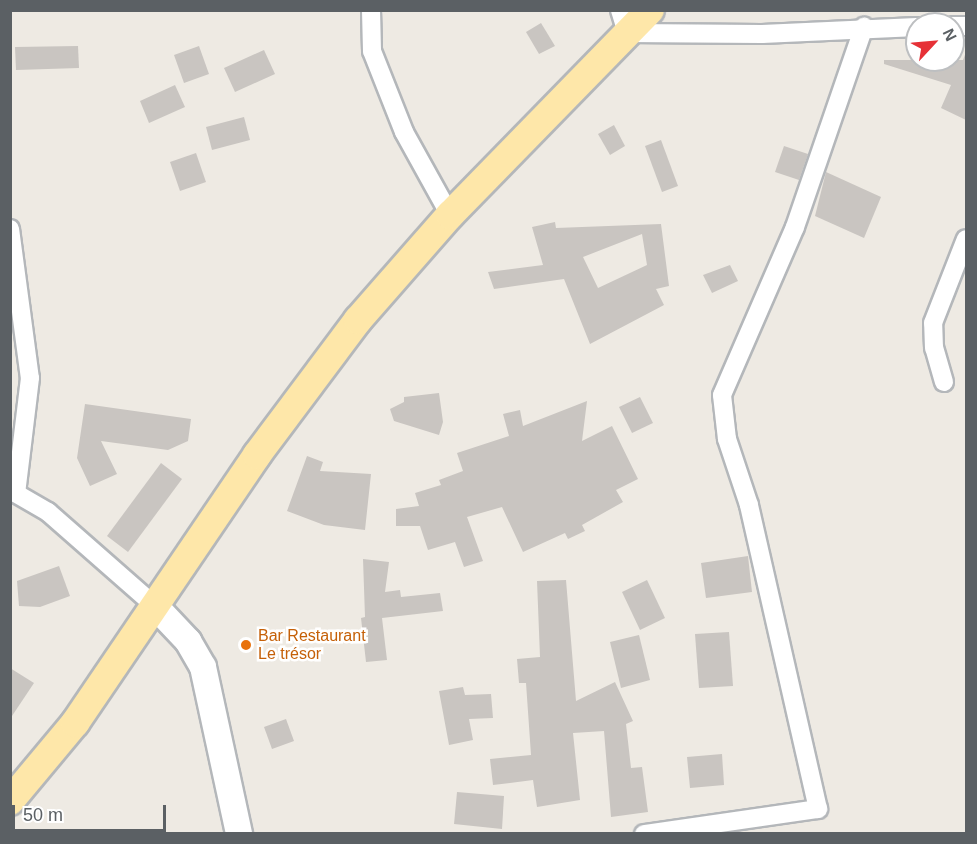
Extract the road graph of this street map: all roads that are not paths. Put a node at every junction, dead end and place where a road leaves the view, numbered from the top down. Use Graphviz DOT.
graph roads {
  1 [pos="371,10"];
  2 [pos="650,10"];
  3 [pos="624,22"];
  4 [pos="864,27"];
  5 [pos="905,27"];
  6 [pos="450,215"];
  7 [pos="10,229"];
  8 [pos="966,239"];
  9 [pos="14,257"];
  10 [pos="944,382"];
  11 [pos="13,491"];
  12 [pos="154,604"];
  13 [pos="10,801"];
  14 [pos="239,834"];
  15 [pos="644,834"];
  1 -- 6 [label="street"];
  2 -- 3 [label="main road"];
  3 -- 4 [label="street"];
  3 -- 6 [label="main road"];
  4 -- 5 [label="street"];
  4 -- 15 [label="street"];
  6 -- 12 [label="main road"];
  7 -- 9 [label="street"];
  8 -- 10 [label="street"];
  9 -- 11 [label="street"];
  11 -- 12 [label="street"];
  12 -- 13 [label="main road"];
  12 -- 14 [label="main road"];
}
